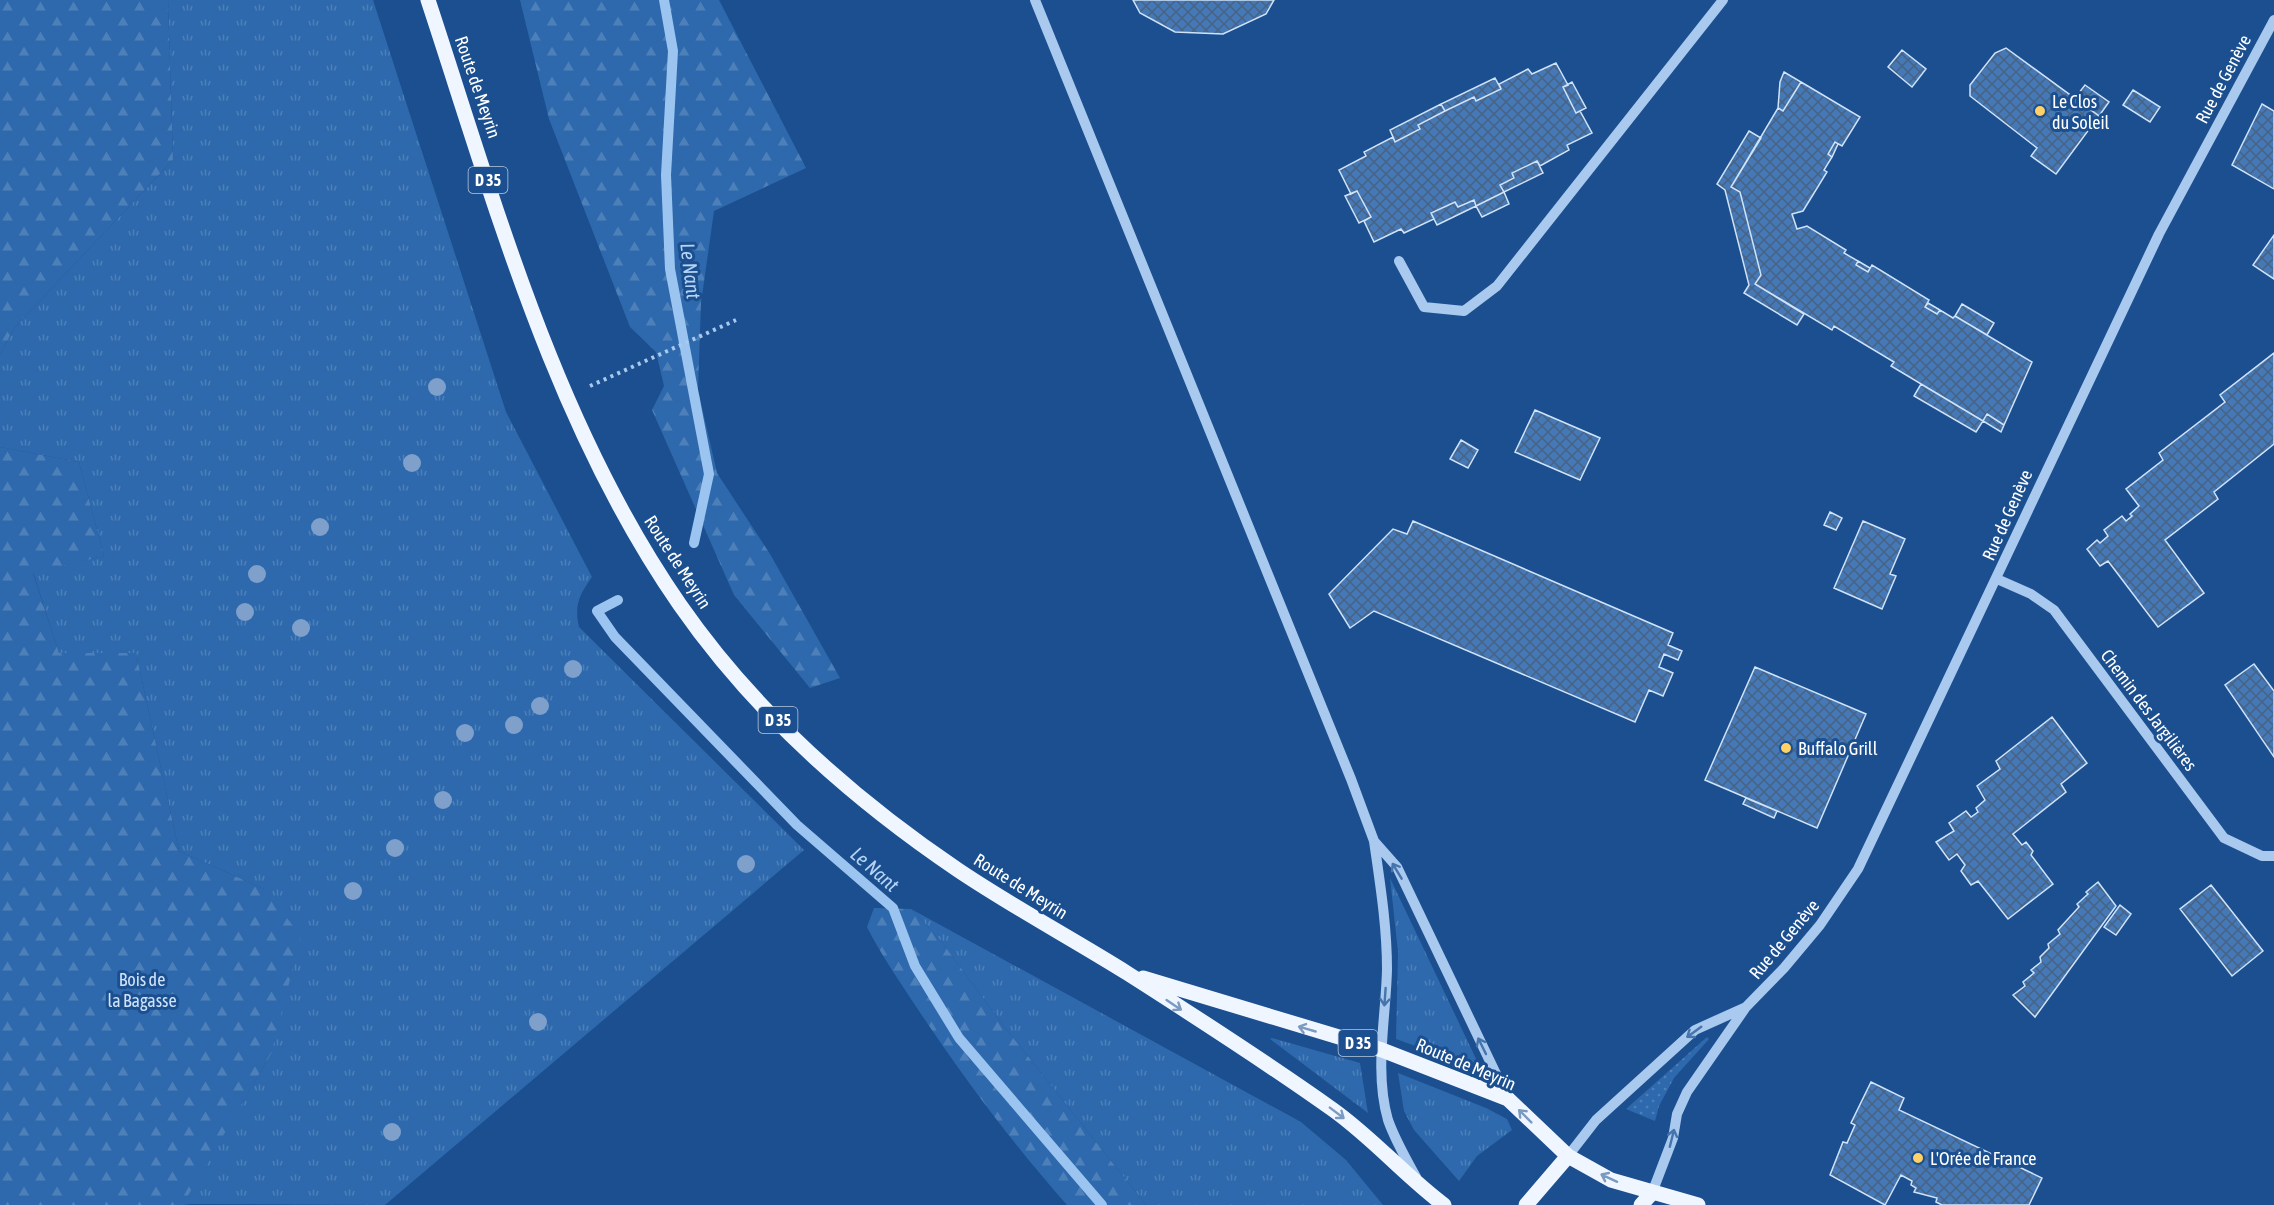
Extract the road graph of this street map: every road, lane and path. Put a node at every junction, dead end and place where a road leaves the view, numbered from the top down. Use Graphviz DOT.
graph roads {
  1 [pos="428,0"];
  2 [pos="1035,0"];
  3 [pos="1723,0"];
  4 [pos="2274,20"];
  5 [pos="1399,261"];
  6 [pos="736,320"];
  7 [pos="568,396"];
  8 [pos="1997,579"];
  9 [pos="1374,841"];
  10 [pos="2274,856"];
  11 [pos="1126,972"];
  12 [pos="1746,1007"];
  13 [pos="1382,1050"];
  14 [pos="1508,1099"];
  15 [pos="1568,1156"];
  16 [pos="1422,1189"];
  17 [pos="1652,1193"];
  18 [pos="1444,1205"];
  19 [pos="1526,1205"];
  20 [pos="1641,1205"];
  21 [pos="1698,1205"];
  1 -- 7 [label="main road, Route de Meyrin / D 35"];
  2 -- 9 [label="street"];
  3 -- 5 [label="street"];
  4 -- 8 [label="street, Rue de Genève"];
  6 -- 7 [label="path"];
  7 -- 11 [label="main road, Route de Meyrin / D 35"];
  8 -- 10 [label="street, Chemin des Jargilières"];
  8 -- 12 [label="street, Rue de Genève"];
  9 -- 13 [label="street, one-way"];
  14 -- 9 [label="street, one-way"];
  13 -- 11 [label="main road, Route de Meyrin / D 35, one-way"];
  11 -- 16 [label="main road, Route de Meyrin / D 35, one-way"];
  12 -- 15 [label="street, Rue de Genève, one-way"];
  17 -- 12 [label="street, Rue de Genève, one-way"];
  13 -- 14 [label="main road, Route de Meyrin / D 35"];
  13 -- 16 [label="street"];
  15 -- 14 [label="main road, Route de Meyrin / D 35, one-way"];
  17 -- 15 [label="main road, Route de Meyrin, one-way"];
  15 -- 19 [label="main road"];
  16 -- 18 [label="main road, Route de Meyrin / D 35"];
  17 -- 20 [label="main road"];
  17 -- 21 [label="main road, Route de Meyrin"];
}
